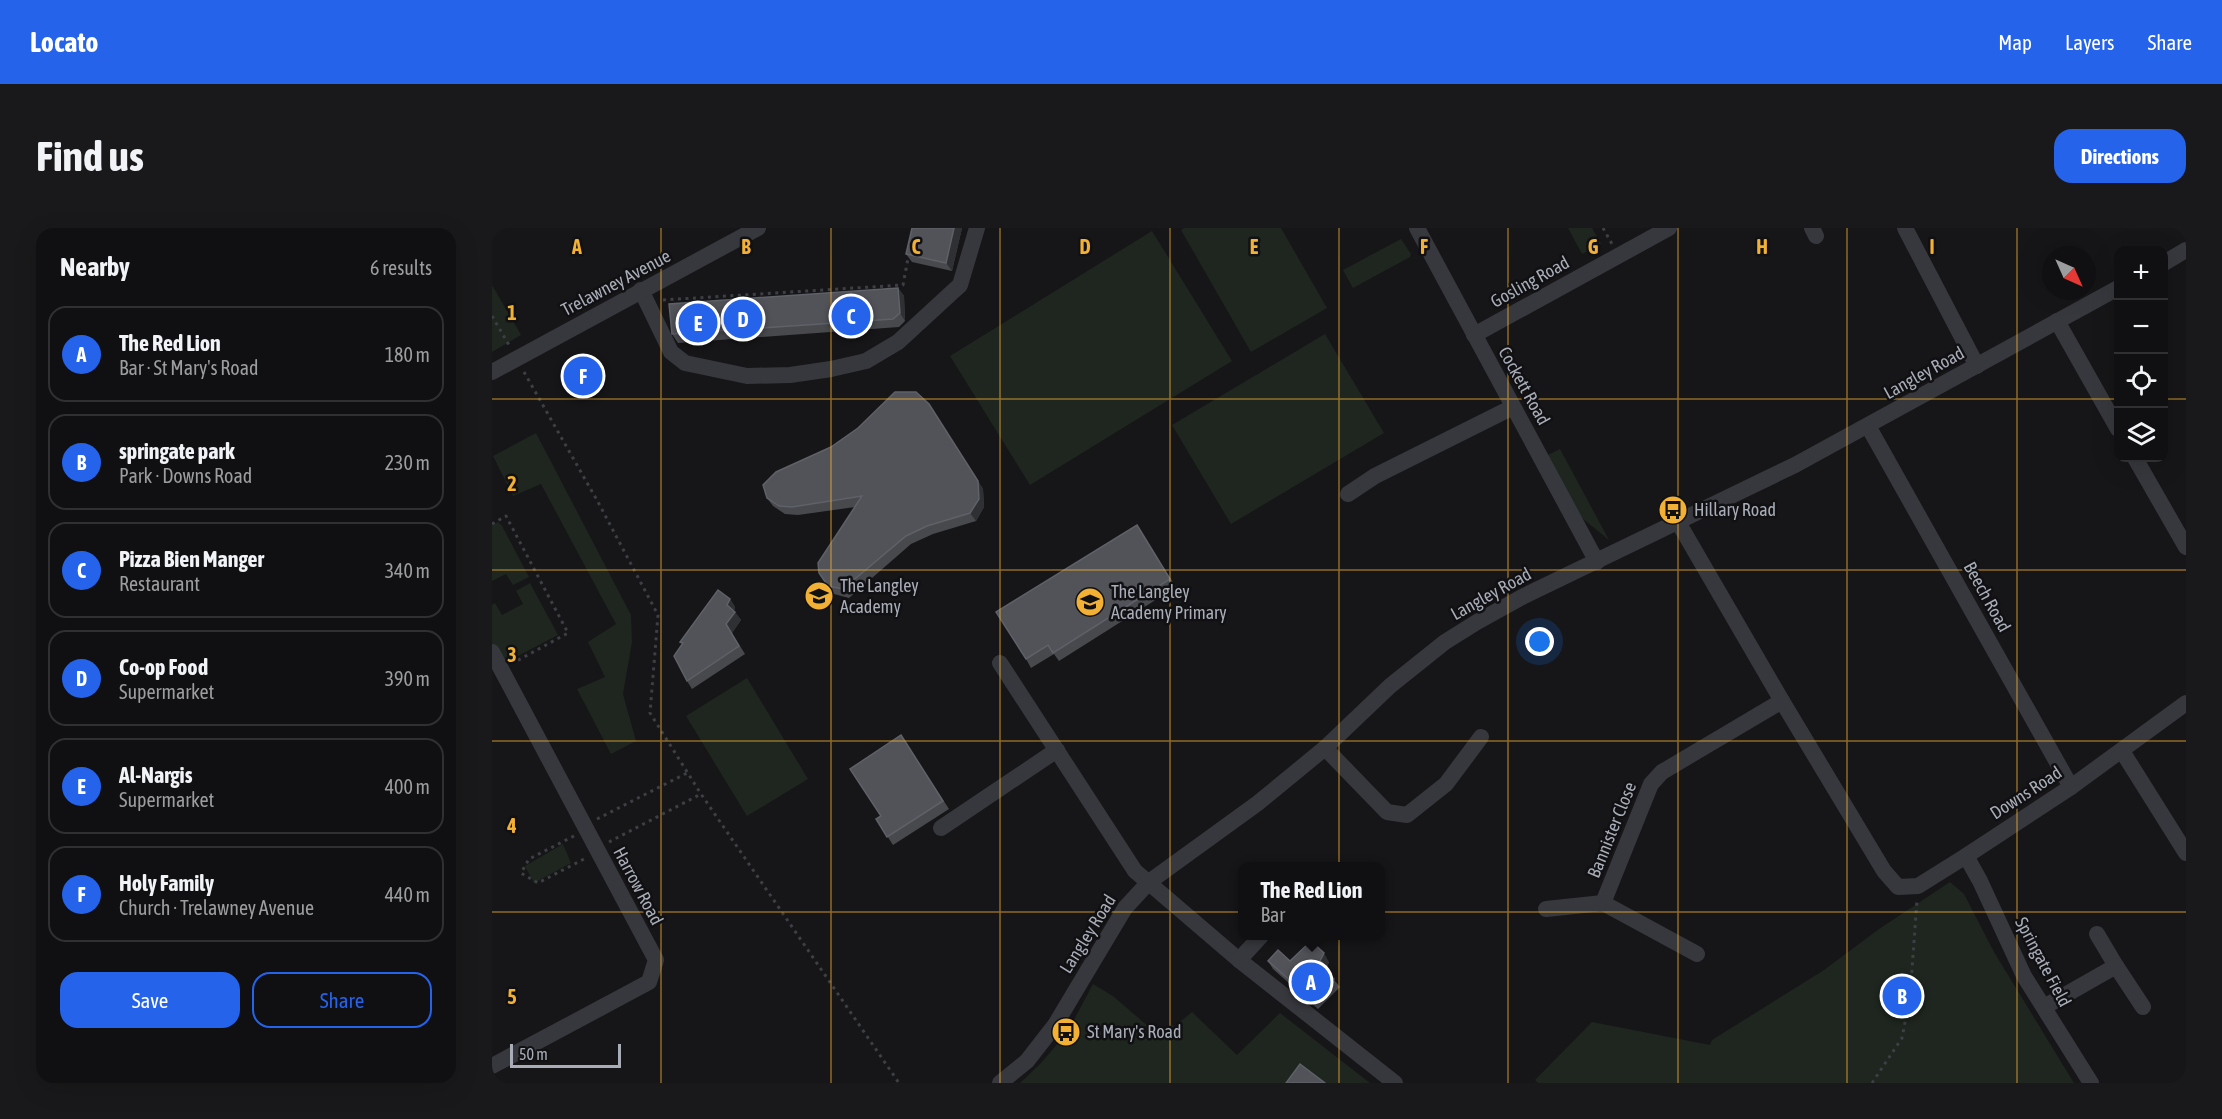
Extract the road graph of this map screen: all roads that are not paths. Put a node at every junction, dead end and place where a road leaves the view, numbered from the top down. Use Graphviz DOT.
graph roads {
  1 [pos="758,228"];
  2 [pos="977,228"];
  3 [pos="1417,228"];
  4 [pos="1669,228"];
  5 [pos="1905,228"];
  6 [pos="2186,250"];
  7 [pos="2168,259"];
  8 [pos="641,290"];
  9 [pos="2114,290"];
  10 [pos="2057,321"];
  11 [pos="1474,335"];
  12 [pos="1977,366"];
  13 [pos="492,372"];
  14 [pos="1513,407"];
  15 [pos="2114,422"];
  16 [pos="1868,426"];
  17 [pos="2137,462"];
  18 [pos="1348,494"];
  19 [pos="1678,522"];
  20 [pos="2186,547"];
  21 [pos="1597,562"];
  22 [pos="492,652"];
  23 [pos="1000,663"];
  24 [pos="1782,701"];
  25 [pos="2186,703"];
  26 [pos="1481,737"];
  27 [pos="1325,748"];
  28 [pos="1057,750"];
  29 [pos="2122,752"];
  30 [pos="2071,787"];
  31 [pos="941,828"];
  32 [pos="2186,853"];
  33 [pos="1966,856"];
  34 [pos="1149,882"];
  35 [pos="1604,903"];
  36 [pos="1546,909"];
  37 [pos="2097,934"];
  38 [pos="1257,940"];
  39 [pos="1697,954"];
  40 [pos="1239,960"];
  41 [pos="2116,966"];
  42 [pos="2043,1007"];
  43 [pos="2143,1007"];
  44 [pos="492,1066"];
  45 [pos="1000,1083"];
  46 [pos="1395,1083"];
  47 [pos="2091,1083"];
  1 -- 8 [label="street, Trelawney Avenue"];
  2 -- 8 [label="street"];
  3 -- 11 [label="street, Cockett Road"];
  4 -- 11 [label="street, Gosling Road"];
  5 -- 12 [label="street"];
  6 -- 7 [label="street"];
  8 -- 13 [label="street, Trelawney Avenue"];
  9 -- 10 [label="street, Langley Road"];
  10 -- 12 [label="street, Langley Road"];
  10 -- 15 [label="street"];
  11 -- 14 [label="street, Cockett Road"];
  12 -- 16 [label="street, Langley Road"];
  14 -- 18 [label="street"];
  14 -- 21 [label="street, Cockett Road"];
  16 -- 19 [label="street, Langley Road"];
  16 -- 30 [label="street, Beech Road"];
  17 -- 20 [label="street"];
  19 -- 21 [label="street, Langley Road"];
  19 -- 24 [label="street"];
  21 -- 27 [label="street, Langley Road"];
  22 -- 44 [label="street, Harrow Road"];
  23 -- 28 [label="street"];
  24 -- 33 [label="street, Downs Road"];
  24 -- 35 [label="street, Bannister Close"];
  25 -- 29 [label="street, Downs Road"];
  26 -- 27 [label="street"];
  27 -- 34 [label="street, Langley Road"];
  28 -- 31 [label="street"];
  28 -- 34 [label="street"];
  29 -- 30 [label="street, Downs Road"];
  29 -- 32 [label="street"];
  30 -- 33 [label="street, Downs Road"];
  33 -- 42 [label="street, Springate Field"];
  34 -- 40 [label="street"];
  34 -- 45 [label="street, Langley Road"];
  35 -- 36 [label="street"];
  35 -- 39 [label="street, Bannister Close"];
  37 -- 41 [label="street"];
  38 -- 40 [label="street"];
  40 -- 46 [label="street"];
  41 -- 42 [label="street"];
  41 -- 43 [label="street"];
  42 -- 47 [label="street, Springate Field"];
}
